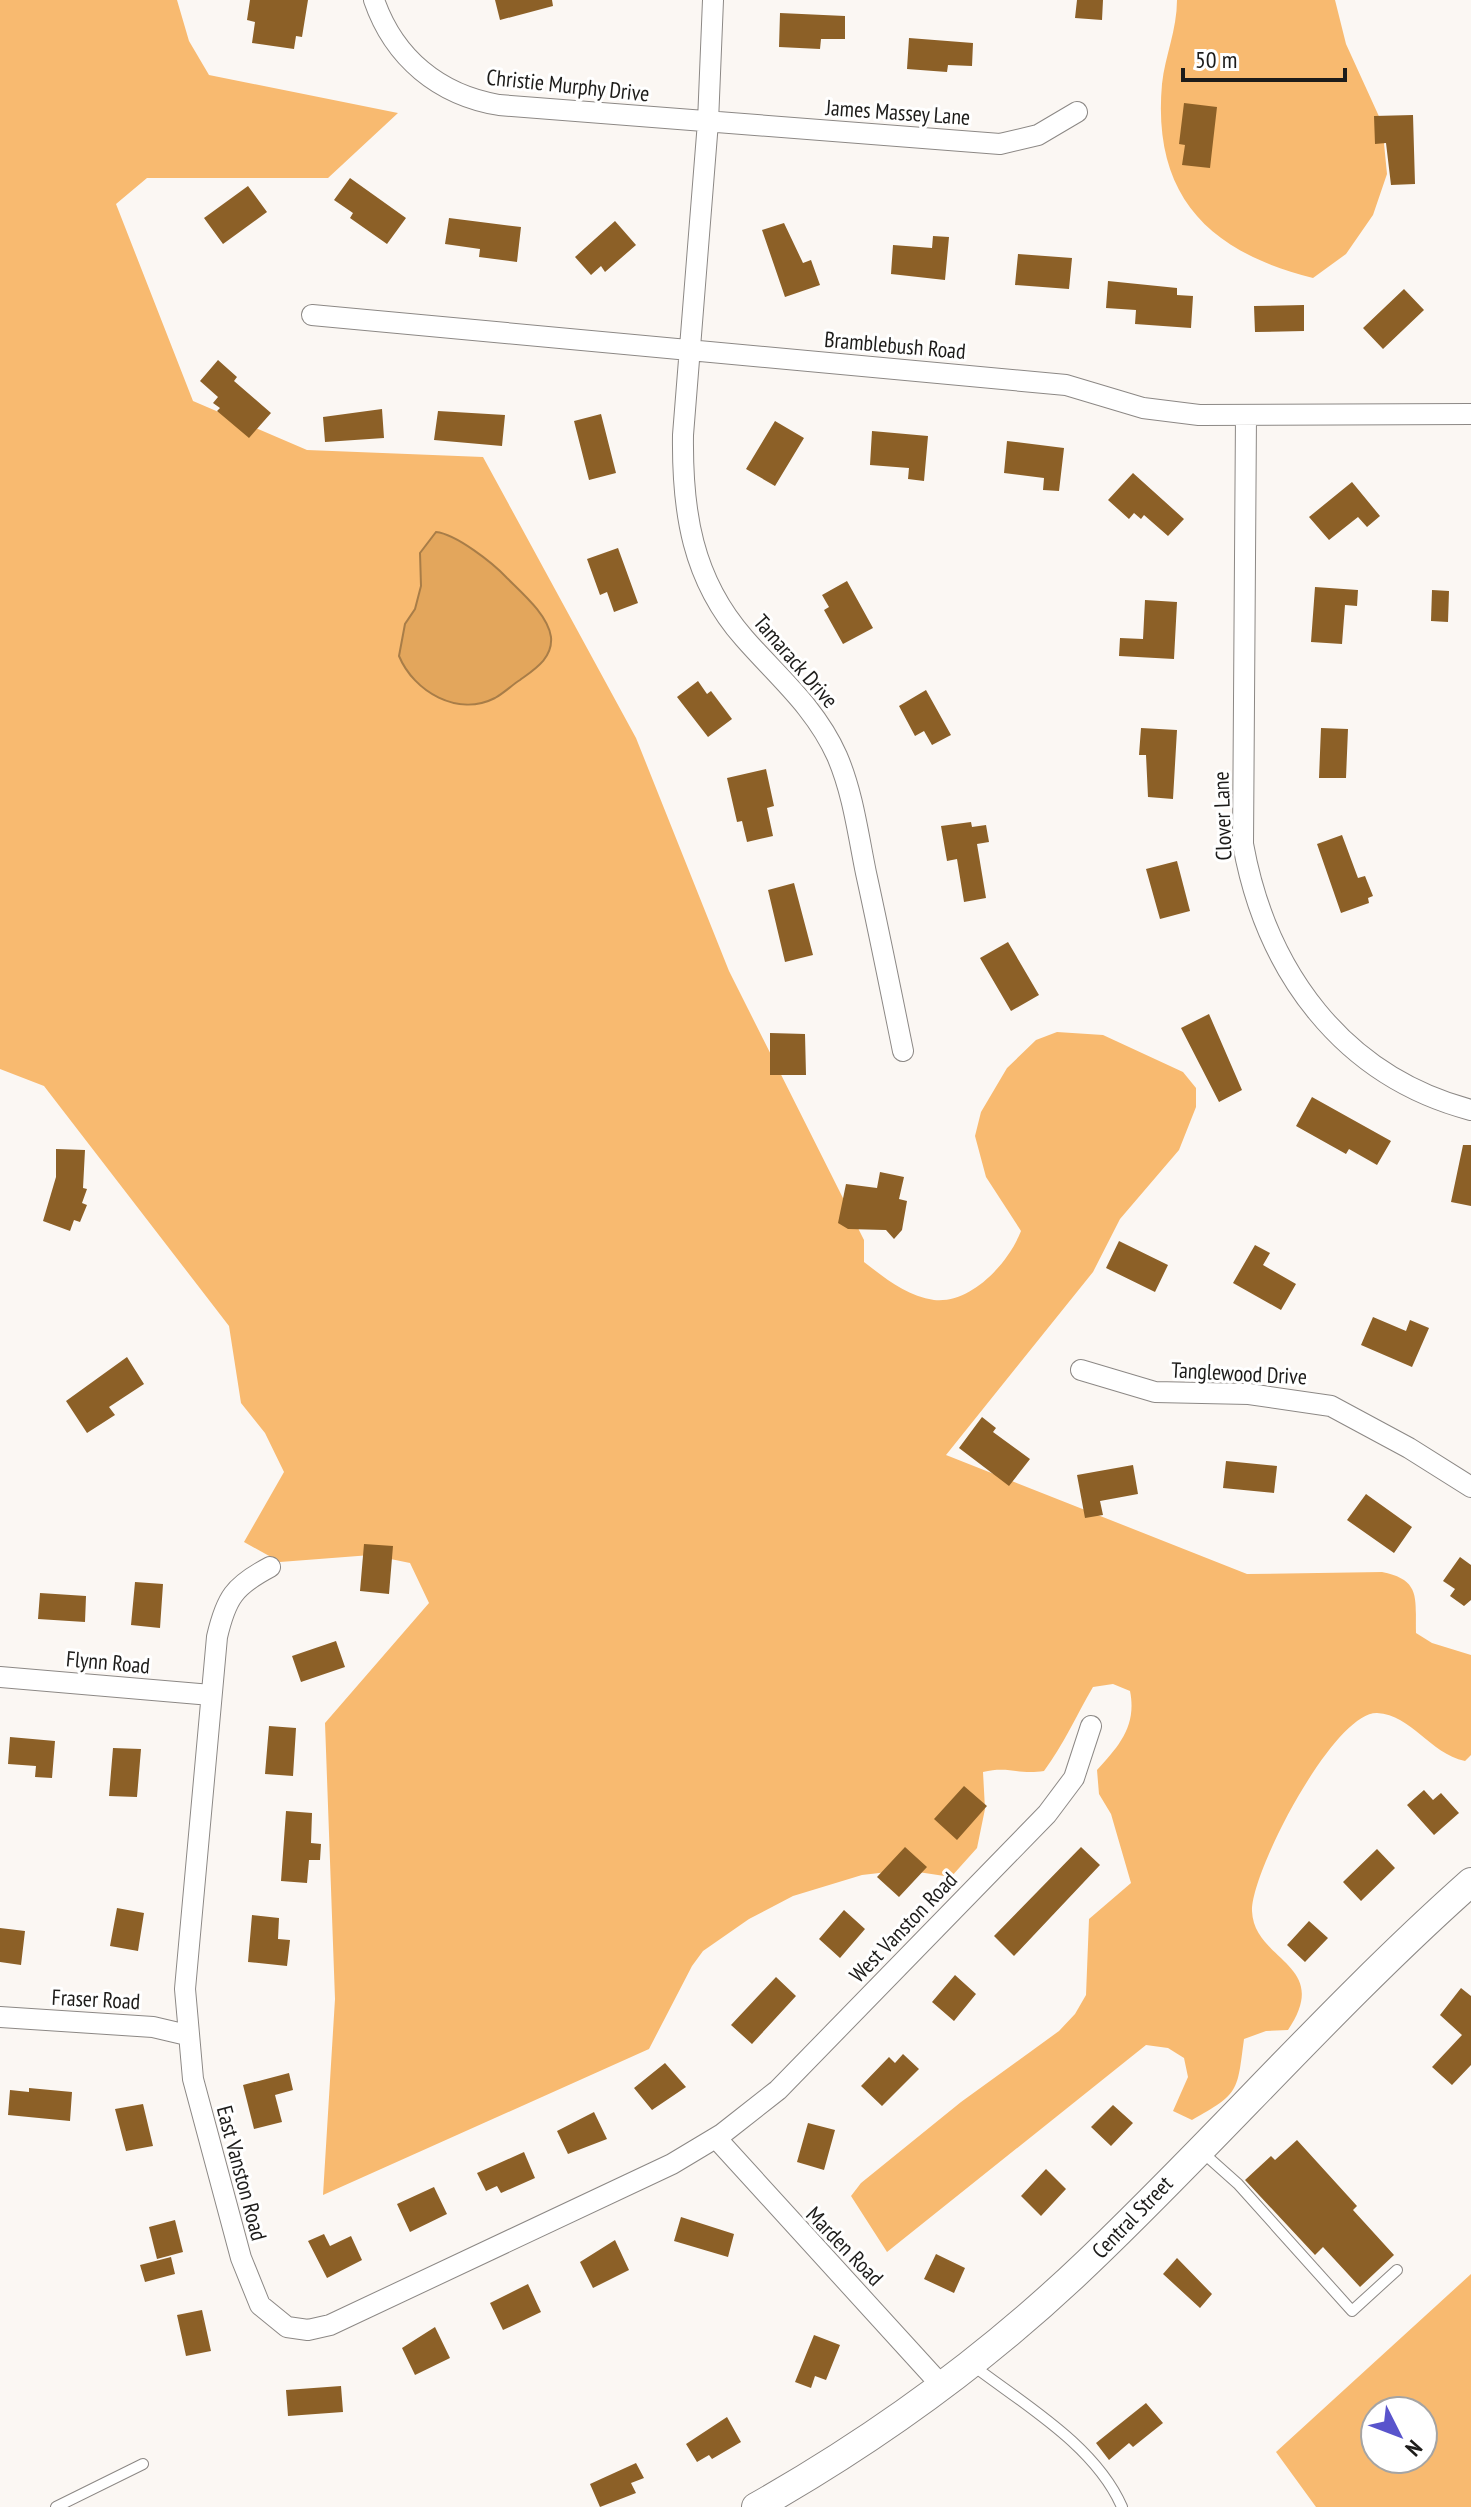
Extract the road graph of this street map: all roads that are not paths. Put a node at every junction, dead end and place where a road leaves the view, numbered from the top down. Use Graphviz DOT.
graph roads {
  1 [pos="374,0"];
  2 [pos="713,0"];
  3 [pos="1077,112"];
  4 [pos="708,122"];
  5 [pos="312,315"];
  6 [pos="689,351"];
  7 [pos="1471,414"];
  8 [pos="1246,415"];
  9 [pos="903,1051"];
  10 [pos="1471,1110"];
  11 [pos="1081,1370"];
  12 [pos="1471,1487"];
  13 [pos="270,1567"];
  14 [pos="0,1677"];
  15 [pos="211,1695"];
  16 [pos="1091,1726"];
  17 [pos="1471,1882"];
  18 [pos="0,2017"];
  19 [pos="187,2035"];
  20 [pos="716,2138"];
  21 [pos="1199,2148"];
  22 [pos="1397,2270"];
  23 [pos="971,2364"];
  24 [pos="942,2386"];
  25 [pos="143,2464"];
  26 [pos="56,2507"];
  27 [pos="756,2507"];
  28 [pos="1122,2507"];
  1 -- 4 [label="street, Christie Murphy Drive"];
  2 -- 4 [label="street"];
  3 -- 4 [label="street, James Massey Lane"];
  4 -- 6 [label="street"];
  5 -- 6 [label="street, Bramblebush Road"];
  6 -- 8 [label="street, Bramblebush Road"];
  6 -- 9 [label="street, Tamarack Drive"];
  7 -- 8 [label="street, Bramblebush Road"];
  8 -- 10 [label="street, Clover Lane"];
  11 -- 12 [label="street, Tanglewood Drive"];
  13 -- 15 [label="street, East Vanston Road"];
  14 -- 15 [label="street, Flynn Road"];
  15 -- 19 [label="street, East Vanston Road"];
  16 -- 20 [label="street, West Vanston Road"];
  17 -- 21 [label="main road, Central Street"];
  18 -- 19 [label="street, Fraser Road"];
  19 -- 20 [label="street, East Vanston Road"];
  20 -- 24 [label="street, Marden Road"];
  21 -- 22 [label="lane"];
  21 -- 23 [label="main road, Central Street"];
  23 -- 24 [label="main road, Central Street"];
  23 -- 28 [label="lane"];
  24 -- 27 [label="main road, Central Street"];
  25 -- 26 [label="lane"];
}
